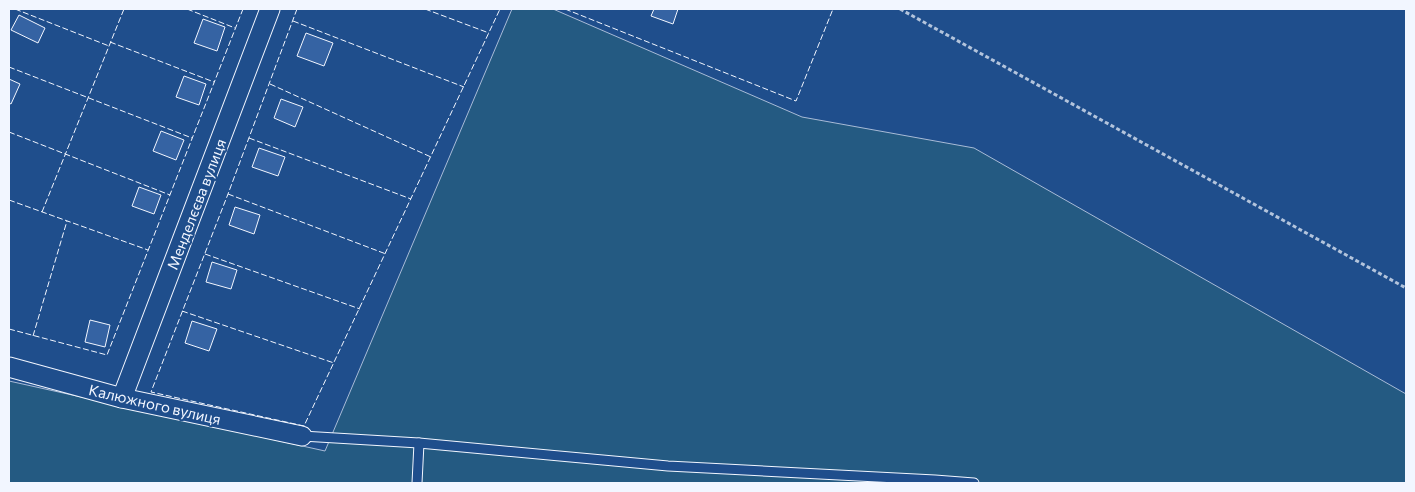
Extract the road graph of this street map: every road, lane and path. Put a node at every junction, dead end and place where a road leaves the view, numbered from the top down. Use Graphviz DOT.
graph roads {
  1 [pos="270,9"];
  2 [pos="900,9"];
  3 [pos="1406,288"];
  4 [pos="9,367"];
  5 [pos="122,398"];
  6 [pos="302,436"];
  7 [pos="419,443"];
  8 [pos="417,483"];
  9 [pos="974,483"];
  1 -- 5 [label="street, Менделєєва вулиця"];
  2 -- 3 [label="path"];
  4 -- 5 [label="street, Калюжного вулиця"];
  5 -- 6 [label="street, Калюжного вулиця"];
  6 -- 7 [label="lane"];
  7 -- 8 [label="lane"];
  7 -- 9 [label="lane"];
}
